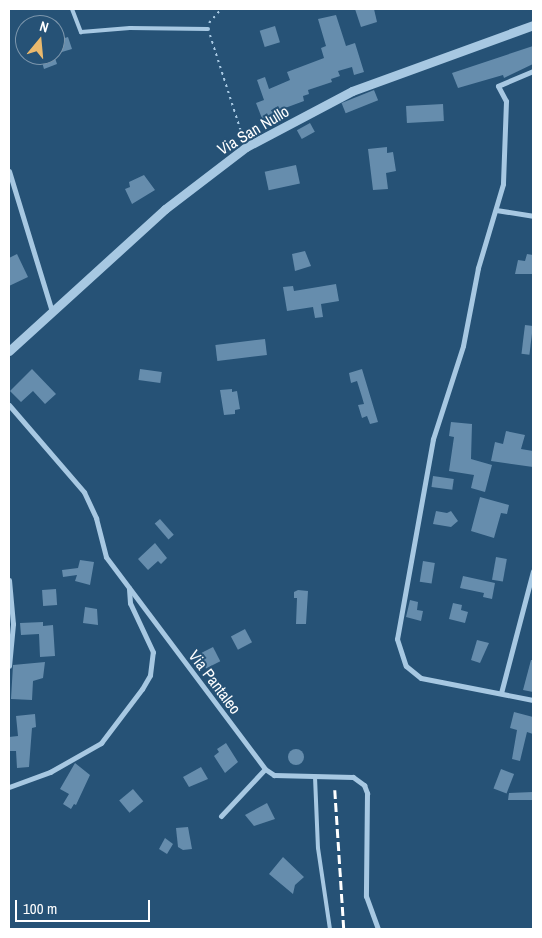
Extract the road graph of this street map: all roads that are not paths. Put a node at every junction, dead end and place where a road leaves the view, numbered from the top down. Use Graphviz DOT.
graph roads {
  1 [pos="72,9"];
  2 [pos="533,24"];
  3 [pos="208,29"];
  4 [pos="533,71"];
  5 [pos="9,170"];
  6 [pos="496,210"];
  7 [pos="533,216"];
  8 [pos="52,312"];
  9 [pos="9,351"];
  10 [pos="9,405"];
  11 [pos="533,571"];
  12 [pos="9,580"];
  13 [pos="129,588"];
  14 [pos="9,666"];
  15 [pos="501,693"];
  16 [pos="533,700"];
  17 [pos="265,769"];
  18 [pos="315,777"];
  19 [pos="9,786"];
  20 [pos="221,816"];
  21 [pos="330,929"];
  22 [pos="378,929"];
  1 -- 3 [label="lane"];
  2 -- 8 [label="street, Via San Nullo"];
  4 -- 6 [label="street"];
  5 -- 8 [label="street"];
  6 -- 7 [label="street"];
  6 -- 15 [label="street"];
  8 -- 9 [label="street, Via San Nullo"];
  10 -- 13 [label="street, Via Pantaleo"];
  11 -- 15 [label="street"];
  12 -- 14 [label="street"];
  13 -- 17 [label="street, Via Pantaleo"];
  13 -- 19 [label="street"];
  15 -- 16 [label="street"];
  17 -- 18 [label="street"];
  17 -- 20 [label="street"];
  18 -- 21 [label="lane"];
  18 -- 22 [label="street"];
}
